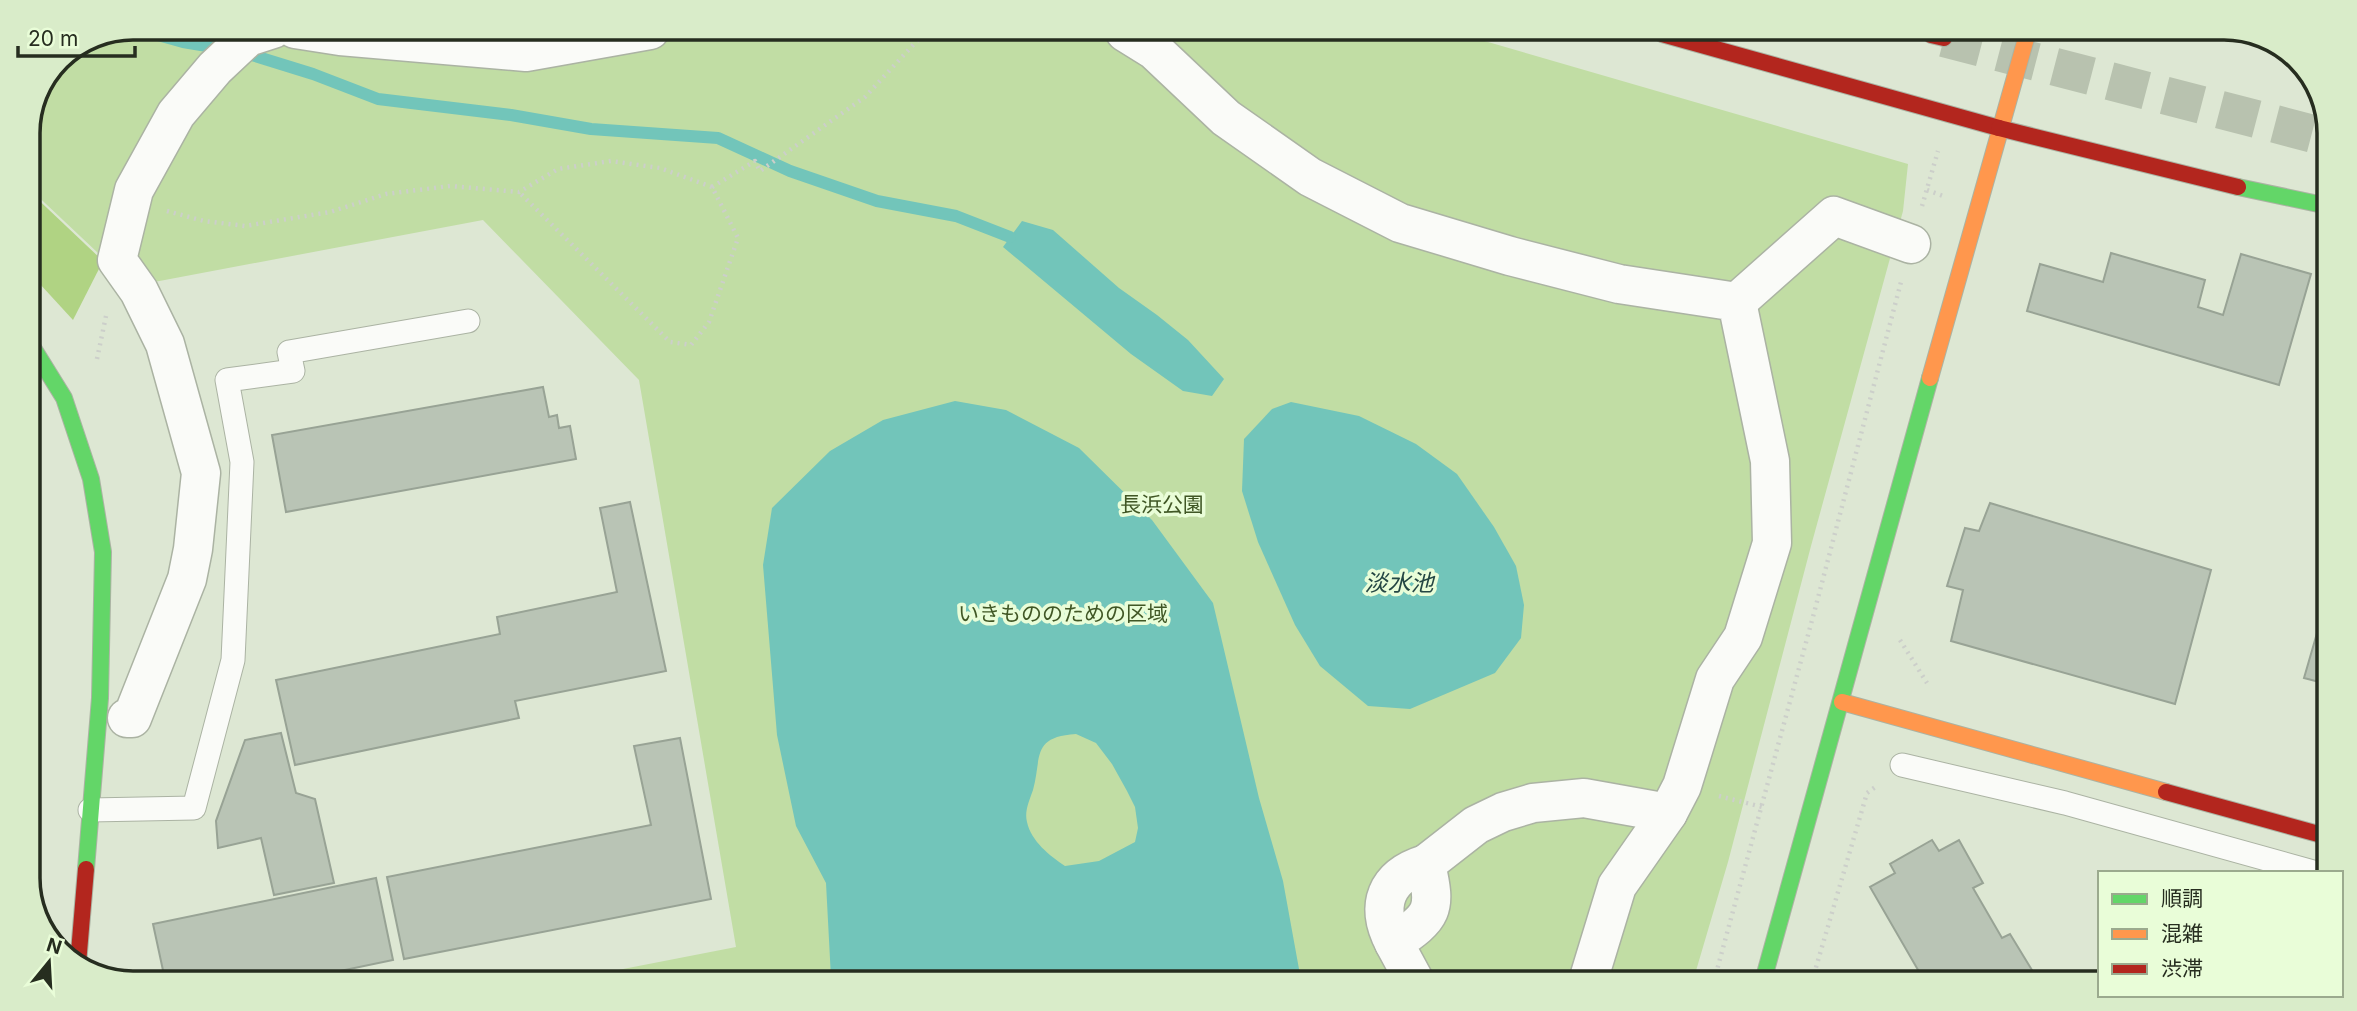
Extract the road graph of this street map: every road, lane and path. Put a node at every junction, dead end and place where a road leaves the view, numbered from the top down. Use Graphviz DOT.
graph roads {
  1 [pos="252,40"];
  2 [pos="387,40"];
  3 [pos="594,40"];
  4 [pos="918,40"];
  5 [pos="1138,40"];
  6 [pos="1682,40"];
  7 [pos="2026,40"];
  8 [pos="1947,115"];
  9 [pos="2000,128"];
  10 [pos="712,187"];
  11 [pos="134,190"];
  12 [pos="519,192"];
  13 [pos="2317,204"];
  14 [pos="1911,244"];
  15 [pos="1737,302"];
  16 [pos="468,321"];
  17 [pos="40,359"];
  18 [pos="1900,639"];
  19 [pos="1842,702"];
  20 [pos="127,718"];
  21 [pos="1915,722"];
  22 [pos="1902,765"];
  23 [pos="90,810"];
  24 [pos="1668,813"];
  25 [pos="2317,834"];
  26 [pos="2311,871"];
  27 [pos="81,927"];
  28 [pos="1409,971"];
  29 [pos="1591,971"];
  30 [pos="1717,971"];
  31 [pos="1766,971"];
  32 [pos="1815,971"];
  1 -- 11 [label="street"];
  2 -- 3 [label="street"];
  4 -- 10 [label="path"];
  5 -- 15 [label="street"];
  6 -- 8 [label="main road"];
  7 -- 9 [label="main road"];
  8 -- 9 [label="main road"];
  8 -- 14 [label="path"];
  9 -- 13 [label="main road"];
  9 -- 19 [label="main road"];
  10 -- 12 [label="path"];
  10 -- 12 [label="path"];
  11 -- 12 [label="path"];
  11 -- 20 [label="street"];
  14 -- 15 [label="street"];
  14 -- 30 [label="path"];
  15 -- 24 [label="street"];
  16 -- 23 [label="lane"];
  17 -- 23 [label="main road"];
  18 -- 21 [label="path"];
  19 -- 21 [label="main road"];
  19 -- 31 [label="main road"];
  21 -- 25 [label="main road"];
  22 -- 26 [label="lane"];
  22 -- 32 [label="path"];
  23 -- 27 [label="main road"];
  24 -- 28 [label="street"];
  24 -- 29 [label="street"];
}
